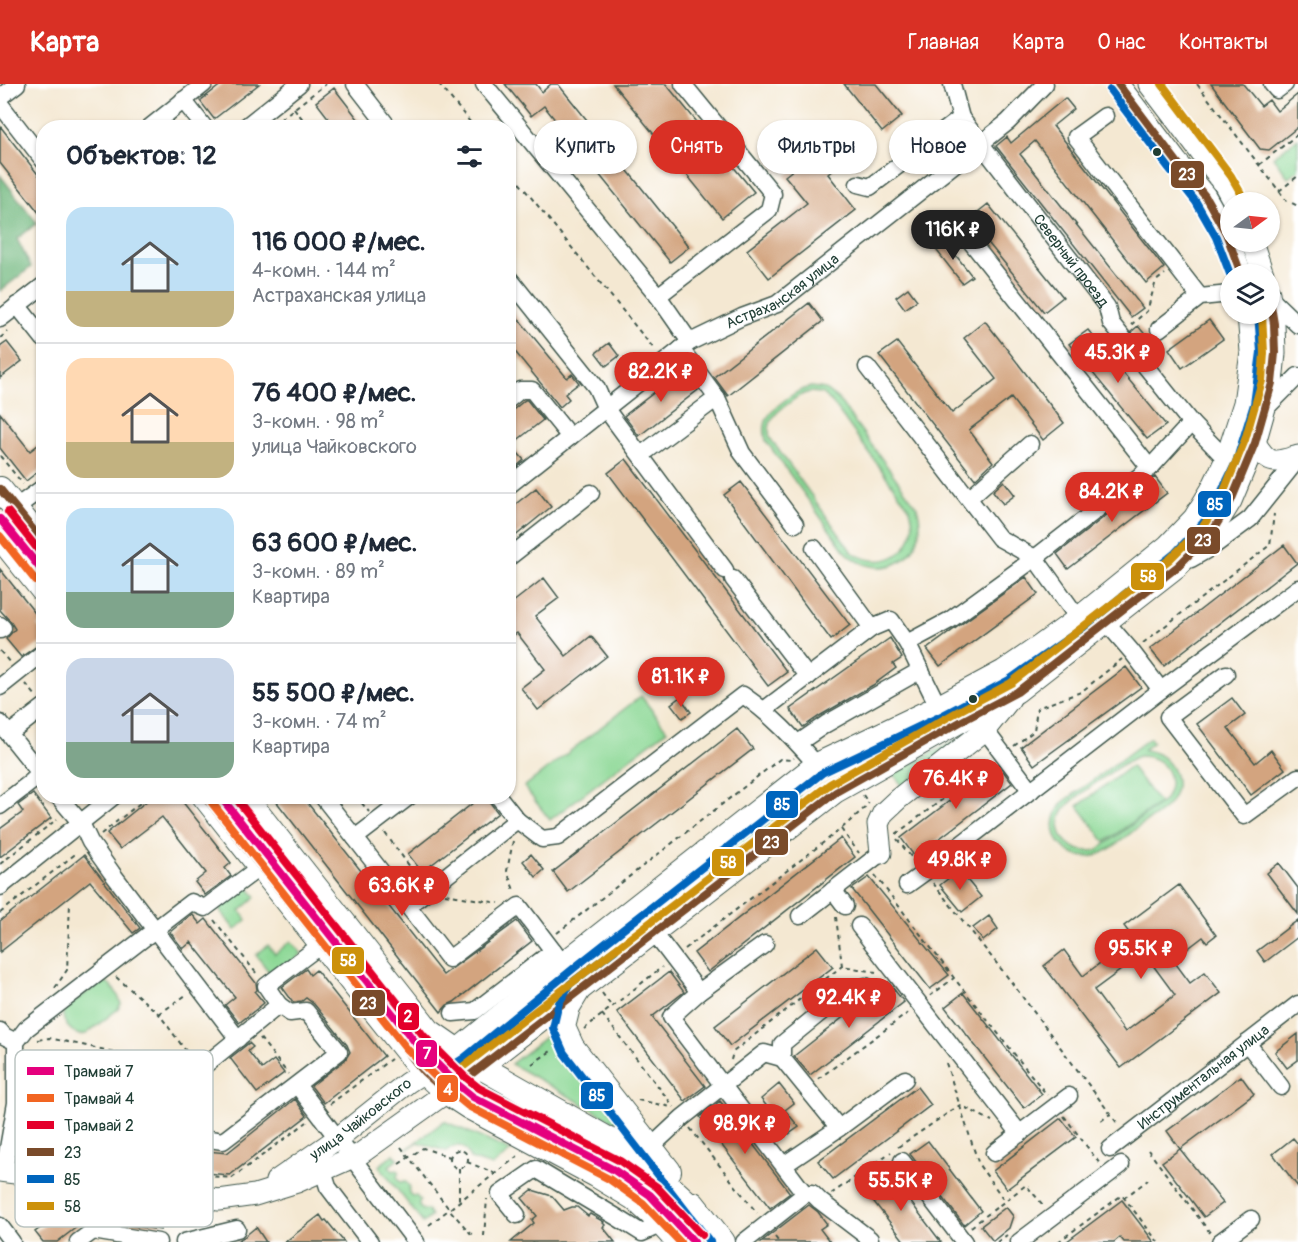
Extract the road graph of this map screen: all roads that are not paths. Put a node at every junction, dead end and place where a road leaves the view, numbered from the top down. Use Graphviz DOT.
graph roads {
  1 [pos="16,84"];
  2 [pos="204,84"];
  3 [pos="299,84"];
  4 [pos="355,84"];
  5 [pos="484,84"];
  6 [pos="683,84"];
  7 [pos="952,84"];
  8 [pos="1118,84"];
  9 [pos="1149,84"];
  10 [pos="1272,84"];
  11 [pos="1285,84"];
  12 [pos="1039,87"];
  13 [pos="0,97"];
  14 [pos="183,100"];
  15 [pos="0,104"];
  16 [pos="1105,116"];
  17 [pos="961,118"];
  18 [pos="159,120"];
  19 [pos="199,120"];
  20 [pos="254,120"];
  21 [pos="383,120"];
  22 [pos="514,120"];
  23 [pos="516,123"];
  24 [pos="987,139"];
  25 [pos="36,151"];
  26 [pos="987,152"];
  27 [pos="943,174"];
  28 [pos="858,184"];
  29 [pos="1228,192"];
  30 [pos="960,228"];
  31 [pos="1237,264"];
  32 [pos="516,287"];
  33 [pos="36,291"];
  34 [pos="1220,295"];
  35 [pos="658,296"];
  36 [pos="1200,297"];
  37 [pos="17,305"];
  38 [pos="1280,306"];
  39 [pos="0,318"];
  40 [pos="1249,324"];
  41 [pos="1274,324"];
  42 [pos="1298,325"];
  43 [pos="36,329"];
  44 [pos="1159,329"];
  45 [pos="685,346"];
  46 [pos="867,367"];
  47 [pos="1298,376"];
  48 [pos="516,393"];
  49 [pos="717,398"];
  50 [pos="606,409"];
  51 [pos="1265,410"];
  52 [pos="1191,423"];
  53 [pos="570,437"];
  54 [pos="1255,443"];
  55 [pos="1030,444"];
  56 [pos="641,454"];
  57 [pos="1298,457"];
  58 [pos="1226,459"];
  59 [pos="1150,468"];
  60 [pos="516,480"];
  61 [pos="0,489"];
  62 [pos="591,493"];
  63 [pos="30,497"];
  64 [pos="969,498"];
  65 [pos="36,517"];
  66 [pos="795,524"];
  67 [pos="0,537"];
  68 [pos="814,548"];
  69 [pos="516,552"];
  70 [pos="1035,558"];
  71 [pos="1177,567"];
  72 [pos="36,582"];
  73 [pos="1298,588"];
  74 [pos="1078,618"];
  75 [pos="1107,623"];
  76 [pos="0,625"];
  77 [pos="872,628"];
  78 [pos="0,630"];
  79 [pos="907,643"];
  80 [pos="36,658"];
  81 [pos="921,670"];
  82 [pos="1226,674"];
  83 [pos="808,677"];
  84 [pos="0,687"];
  85 [pos="1161,690"];
  86 [pos="1017,692"];
  87 [pos="938,706"];
  88 [pos="764,710"];
  89 [pos="36,711"];
  90 [pos="4,728"];
  91 [pos="985,730"];
  92 [pos="798,743"];
  93 [pos="816,764"];
  94 [pos="36,767"];
  95 [pos="1298,777"];
  96 [pos="36,778"];
  97 [pos="1031,791"];
  98 [pos="837,792"];
  99 [pos="65,804"];
  100 [pos="104,804"];
  101 [pos="210,804"];
  102 [pos="250,804"];
  103 [pos="328,804"];
  104 [pos="400,804"];
  105 [pos="504,804"];
  106 [pos="0,806"];
  107 [pos="517,820"];
  108 [pos="81,823"];
  109 [pos="356,838"];
  110 [pos="874,858"];
  111 [pos="260,867"];
  112 [pos="907,885"];
  113 [pos="0,887"];
  114 [pos="833,890"];
  115 [pos="408,906"];
  116 [pos="845,906"];
  117 [pos="800,916"];
  118 [pos="859,926"];
  119 [pos="155,930"];
  120 [pos="654,933"];
  121 [pos="322,944"];
  122 [pos="765,944"];
  123 [pos="558,957"];
  124 [pos="891,972"];
  125 [pos="577,992"];
  126 [pos="699,992"];
  127 [pos="1298,1004"];
  128 [pos="279,1005"];
  129 [pos="453,1013"];
  130 [pos="0,1031"];
  131 [pos="238,1039"];
  132 [pos="16,1042"];
  133 [pos="1246,1043"];
  134 [pos="16,1050"];
  135 [pos="457,1050"];
  136 [pos="782,1058"];
  137 [pos="213,1059"];
  138 [pos="481,1067"];
  139 [pos="424,1072"];
  140 [pos="905,1079"];
  141 [pos="297,1085"];
  142 [pos="723,1086"];
  143 [pos="1281,1087"];
  144 [pos="446,1092"];
  145 [pos="1062,1101"];
  146 [pos="15,1110"];
  147 [pos="839,1128"];
  148 [pos="1020,1134"];
  149 [pos="338,1138"];
  150 [pos="213,1139"];
  151 [pos="651,1147"];
  152 [pos="1110,1149"];
  153 [pos="994,1153"];
  154 [pos="353,1158"];
  155 [pos="903,1161"];
  156 [pos="784,1165"];
  157 [pos="1122,1165"];
  158 [pos="2,1171"];
  159 [pos="322,1171"];
  160 [pos="805,1194"];
  161 [pos="255,1195"];
  162 [pos="213,1199"];
  163 [pos="517,1215"];
  164 [pos="703,1217"];
  165 [pos="1251,1219"];
  166 [pos="0,1226"];
  167 [pos="237,1229"];
  168 [pos="665,1234"];
  169 [pos="870,1239"];
  170 [pos="961,1239"];
  171 [pos="12,1242"];
  172 [pos="78,1242"];
  173 [pos="158,1242"];
  174 [pos="184,1242"];
  175 [pos="370,1242"];
  176 [pos="416,1242"];
  177 [pos="723,1242"];
  178 [pos="744,1242"];
  179 [pos="1019,1242"];
  180 [pos="1219,1242"];
  1 -- 13 [label="street"];
  2 -- 14 [label="street"];
  3 -- 20 [label="street"];
  4 -- 21 [label="street"];
  5 -- 22 [label="street"];
  6 -- 35 [label="street"];
  7 -- 17 [label="street"];
  8 -- 31 [label="main road"];
  9 -- 29 [label="main road"];
  10 -- 11 [label="street"];
  12 -- 24 [label="street, Астраханская улица"];
  14 -- 18 [label="street"];
  14 -- 19 [label="street"];
  15 -- 25 [label="street"];
  16 -- 36 [label="street"];
  17 -- 28 [label="street"];
  23 -- 35 [label="street"];
  26 -- 52 [label="street, Северный проезд"];
  27 -- 45 [label="street, Астраханская улица"];
  30 -- 59 [label="street"];
  32 -- 50 [label="street"];
  33 -- 37 [label="street"];
  34 -- 36 [label="street"];
  35 -- 45 [label="street"];
  36 -- 44 [label="street"];
  37 -- 39 [label="street"];
  37 -- 43 [label="street"];
  38 -- 42 [label="street"];
  40 -- 58 [label="main road, улица Чайковского"];
  41 -- 51 [label="main road, улица Чайковского"];
  45 -- 49 [label="street"];
  45 -- 50 [label="street, Астраханская улица"];
  46 -- 64 [label="street"];
  47 -- 51 [label="street"];
  48 -- 53 [label="street"];
  49 -- 56 [label="street"];
  49 -- 66 [label="street"];
  50 -- 53 [label="street, Астраханская улица"];
  50 -- 56 [label="street"];
  51 -- 54 [label="main road, улица Чайковского"];
  52 -- 58 [label="street, Северный проезд"];
  52 -- 59 [label="street"];
  53 -- 60 [label="street, Астраханская улица"];
  54 -- 57 [label="main road"];
  54 -- 71 [label="main road, улица Чайковского"];
  55 -- 64 [label="street"];
  56 -- 83 [label="street"];
  57 -- 71 [label="street"];
  58 -- 74 [label="main road, улица Чайковского"];
  59 -- 70 [label="street"];
  61 -- 63 [label="highway"];
  62 -- 69 [label="street"];
  63 -- 65 [label="highway"];
  64 -- 70 [label="street"];
  67 -- 72 [label="highway"];
  68 -- 77 [label="street"];
  70 -- 74 [label="street"];
  70 -- 79 [label="street"];
  71 -- 75 [label="main road, улица Чайковского"];
  73 -- 85 [label="street"];
  74 -- 87 [label="main road, улица Чайковского"];
  75 -- 85 [label="street"];
  75 -- 86 [label="main road, улица Чайковского"];
  76 -- 78 [label="street"];
  77 -- 79 [label="street"];
  77 -- 83 [label="street"];
  79 -- 81 [label="street"];
  80 -- 84 [label="street"];
  81 -- 87 [label="street"];
  81 -- 92 [label="street"];
  82 -- 95 [label="street"];
  83 -- 88 [label="street"];
  85 -- 97 [label="street"];
  86 -- 91 [label="main road"];
  86 -- 98 [label="main road, улица Чайковского"];
  87 -- 93 [label="main road, улица Чайковского"];
  88 -- 92 [label="street"];
  88 -- 107 [label="street"];
  89 -- 90 [label="street"];
  90 -- 94 [label="street"];
  91 -- 97 [label="street"];
  91 -- 110 [label="main road"];
  92 -- 93 [label="street"];
  93 -- 98 [label="main road"];
  93 -- 123 [label="main road, улица Чайковского"];
  96 -- 106 [label="street"];
  97 -- 112 [label="street"];
  98 -- 120 [label="main road, улица Чайковского"];
  99 -- 108 [label="street"];
  100 -- 108 [label="street"];
  101 -- 111 [label="highway"];
  102 -- 135 [label="highway"];
  103 -- 109 [label="street"];
  104 -- 109 [label="street"];
  105 -- 107 [label="street"];
  107 -- 115 [label="street"];
  108 -- 113 [label="street"];
  108 -- 119 [label="street"];
  109 -- 115 [label="street"];
  110 -- 114 [label="street"];
  111 -- 119 [label="street"];
  111 -- 121 [label="highway"];
  114 -- 116 [label="street"];
  114 -- 117 [label="street"];
  115 -- 123 [label="street"];
  118 -- 124 [label="street"];
  119 -- 131 [label="street"];
  119 -- 132 [label="street"];
  120 -- 125 [label="main road, улица Чайковского"];
  120 -- 126 [label="street"];
  121 -- 128 [label="street"];
  121 -- 139 [label="highway"];
  122 -- 126 [label="street"];
  123 -- 129 [label="street"];
  123 -- 135 [label="main road, улица Чайковского"];
  124 -- 136 [label="street"];
  124 -- 148 [label="street"];
  125 -- 138 [label="main road, улица Чайковского"];
  125 -- 151 [label="highway"];
  126 -- 142 [label="street"];
  127 -- 133 [label="street, Инструментальная улица"];
  128 -- 131 [label="street"];
  128 -- 141 [label="street"];
  130 -- 132 [label="street"];
  131 -- 137 [label="street"];
  132 -- 134 [label="street"];
  133 -- 143 [label="street"];
  133 -- 152 [label="street, Инструментальная улица"];
  135 -- 138 [label="highway"];
  135 -- 139 [label="main road, улица Чайковского"];
  136 -- 142 [label="street"];
  136 -- 147 [label="street"];
  138 -- 144 [label="main road, улица Чайковского"];
  138 -- 164 [label="highway"];
  139 -- 144 [label="highway"];
  139 -- 149 [label="main road, улица Чайковского"];
  140 -- 147 [label="street"];
  141 -- 149 [label="street"];
  141 -- 150 [label="street"];
  142 -- 151 [label="street"];
  142 -- 156 [label="street"];
  144 -- 154 [label="main road, улица Чайковского"];
  144 -- 168 [label="highway"];
  145 -- 148 [label="street"];
  146 -- 158 [label="street"];
  147 -- 156 [label="street"];
  148 -- 153 [label="street"];
  149 -- 154 [label="street"];
  149 -- 161 [label="main road, улица Чайковского"];
  151 -- 164 [label="highway"];
  154 -- 159 [label="main road, улица Чайковского"];
  154 -- 176 [label="street"];
  155 -- 170 [label="street"];
  156 -- 160 [label="street"];
  157 -- 179 [label="street"];
  159 -- 161 [label="main road, улица Чайковского"];
  159 -- 175 [label="street"];
  160 -- 169 [label="street"];
  160 -- 178 [label="street"];
  161 -- 162 [label="main road, улица Чайковского"];
  163 -- 168 [label="street"];
  164 -- 177 [label="highway"];
  165 -- 180 [label="street"];
  166 -- 171 [label="street"];
  167 -- 174 [label="street"];
  172 -- 173 [label="street"];
}
